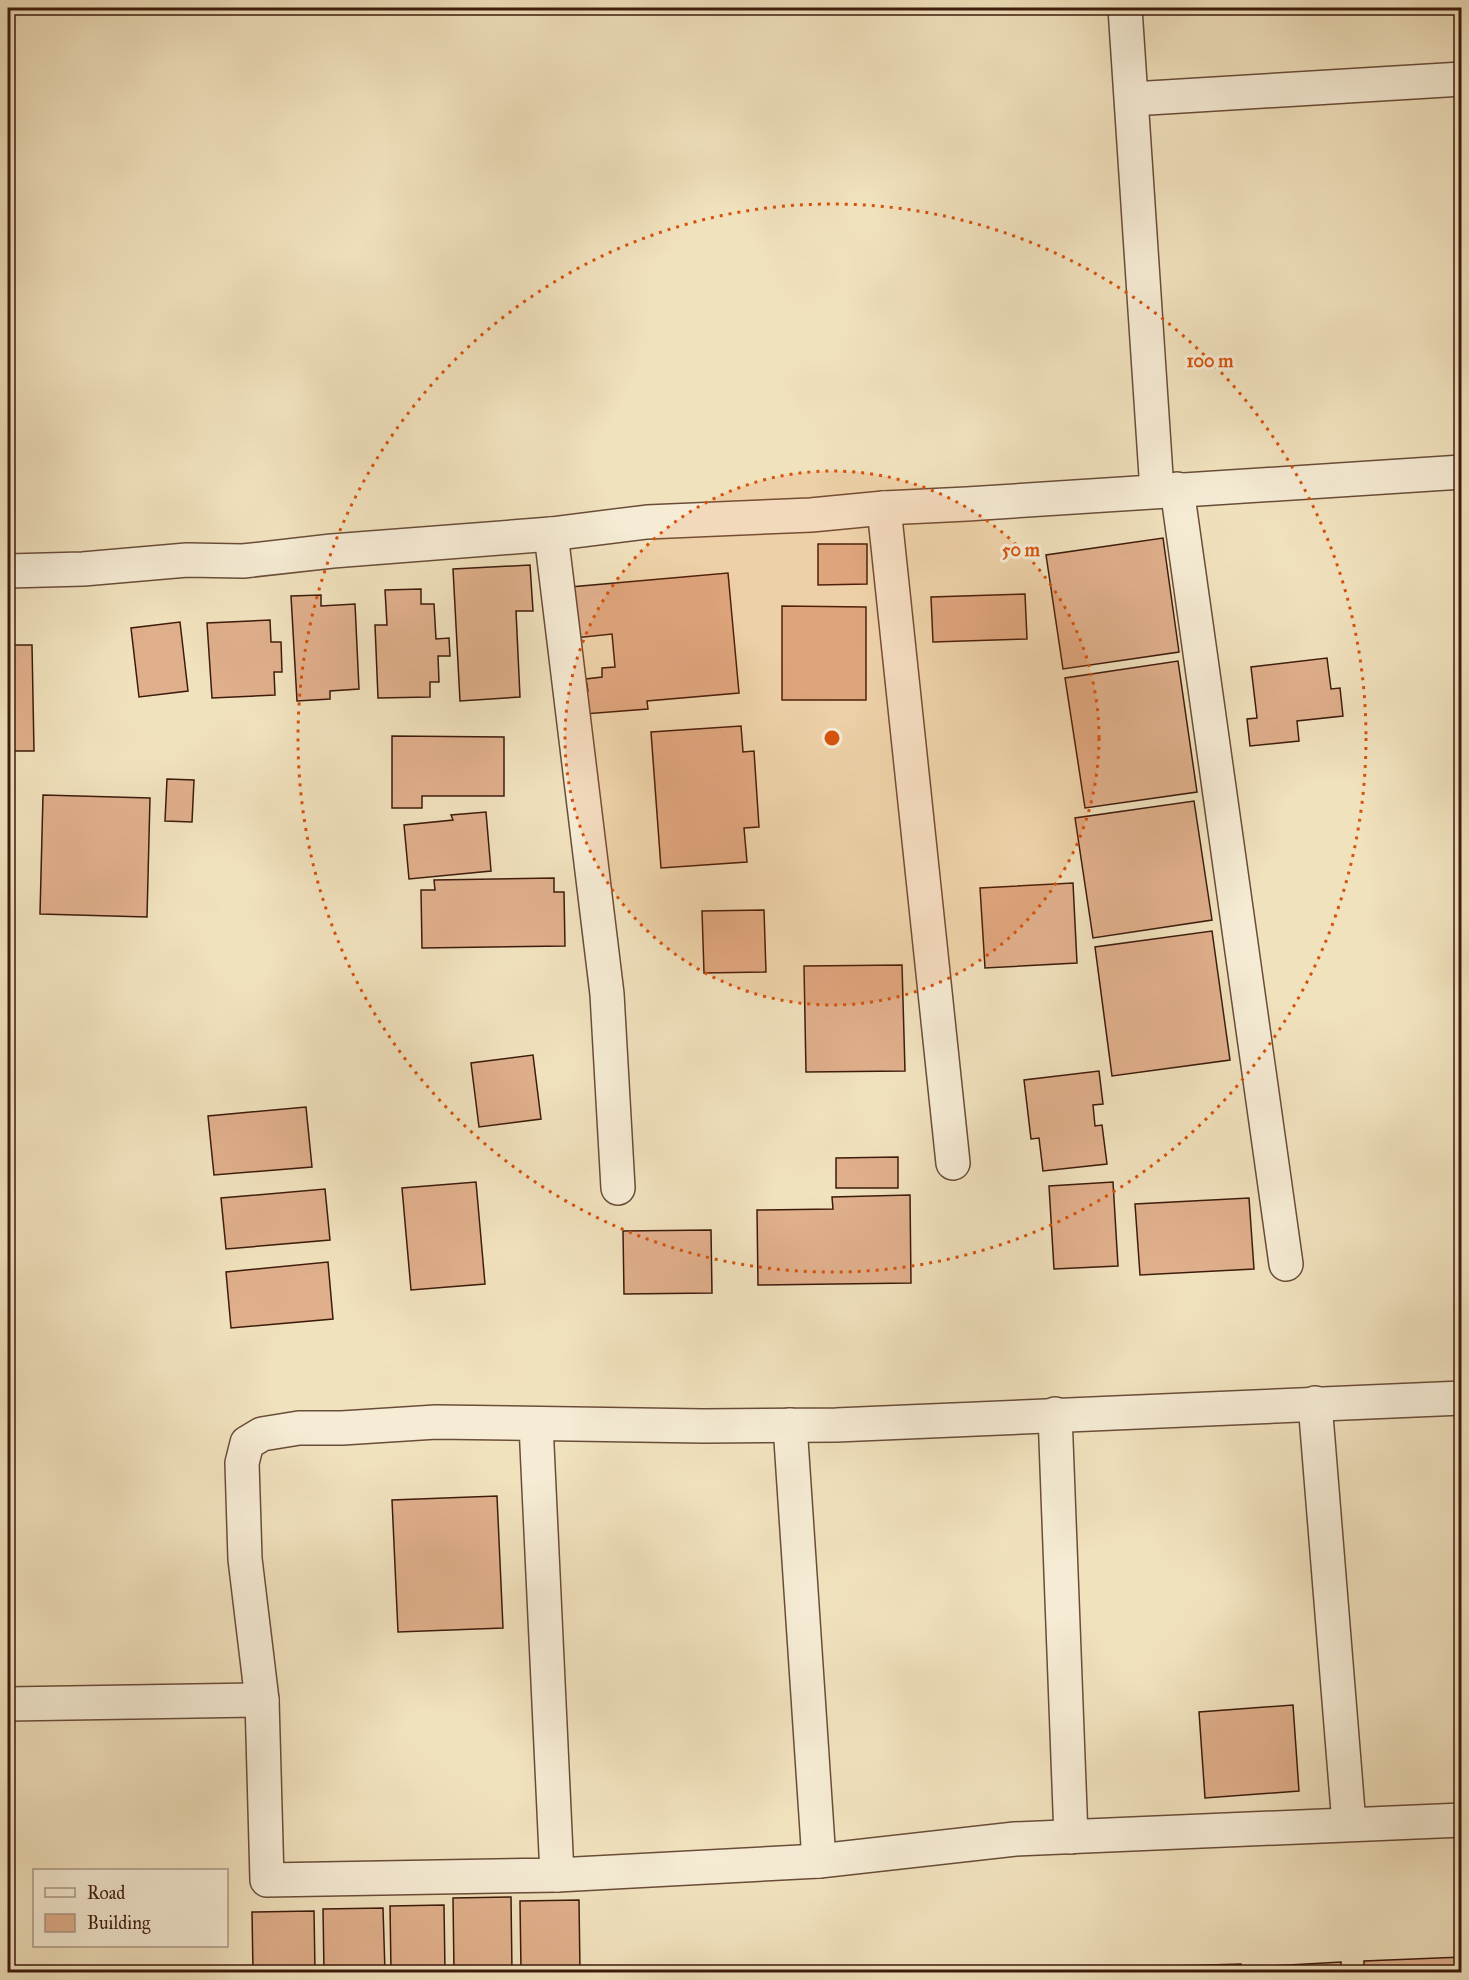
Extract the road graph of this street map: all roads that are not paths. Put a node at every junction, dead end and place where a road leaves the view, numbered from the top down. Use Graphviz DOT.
graph roads {
  1 [pos="1125,8"];
  2 [pos="1461,79"];
  3 [pos="1132,99"];
  4 [pos="1461,472"];
  5 [pos="1167,490"];
  6 [pos="884,508"];
  7 [pos="551,534"];
  8 [pos="8,571"];
  9 [pos="953,1163"];
  10 [pos="618,1188"];
  11 [pos="1286,1264"];
  12 [pos="1461,1398"];
  13 [pos="1315,1403"];
  14 [pos="1055,1414"];
  15 [pos="536,1424"];
  16 [pos="790,1425"];
  17 [pos="262,1700"];
  18 [pos="8,1704"];
  19 [pos="1461,1820"];
  20 [pos="1349,1824"];
  21 [pos="1071,1837"];
  22 [pos="819,1862"];
  23 [pos="557,1875"];
  1 -- 3 [label="street"];
  2 -- 3 [label="street"];
  3 -- 5 [label="street"];
  4 -- 5 [label="street"];
  5 -- 6 [label="street"];
  5 -- 11 [label="street"];
  6 -- 7 [label="street"];
  6 -- 9 [label="street"];
  7 -- 8 [label="street"];
  7 -- 10 [label="street"];
  12 -- 13 [label="street"];
  13 -- 14 [label="street"];
  13 -- 20 [label="street"];
  14 -- 16 [label="street"];
  14 -- 21 [label="street"];
  15 -- 16 [label="street"];
  15 -- 17 [label="street"];
  15 -- 23 [label="street"];
  16 -- 22 [label="street"];
  17 -- 18 [label="street"];
  17 -- 23 [label="street"];
  19 -- 20 [label="street"];
  20 -- 21 [label="street"];
  21 -- 22 [label="street"];
  22 -- 23 [label="street"];
}
